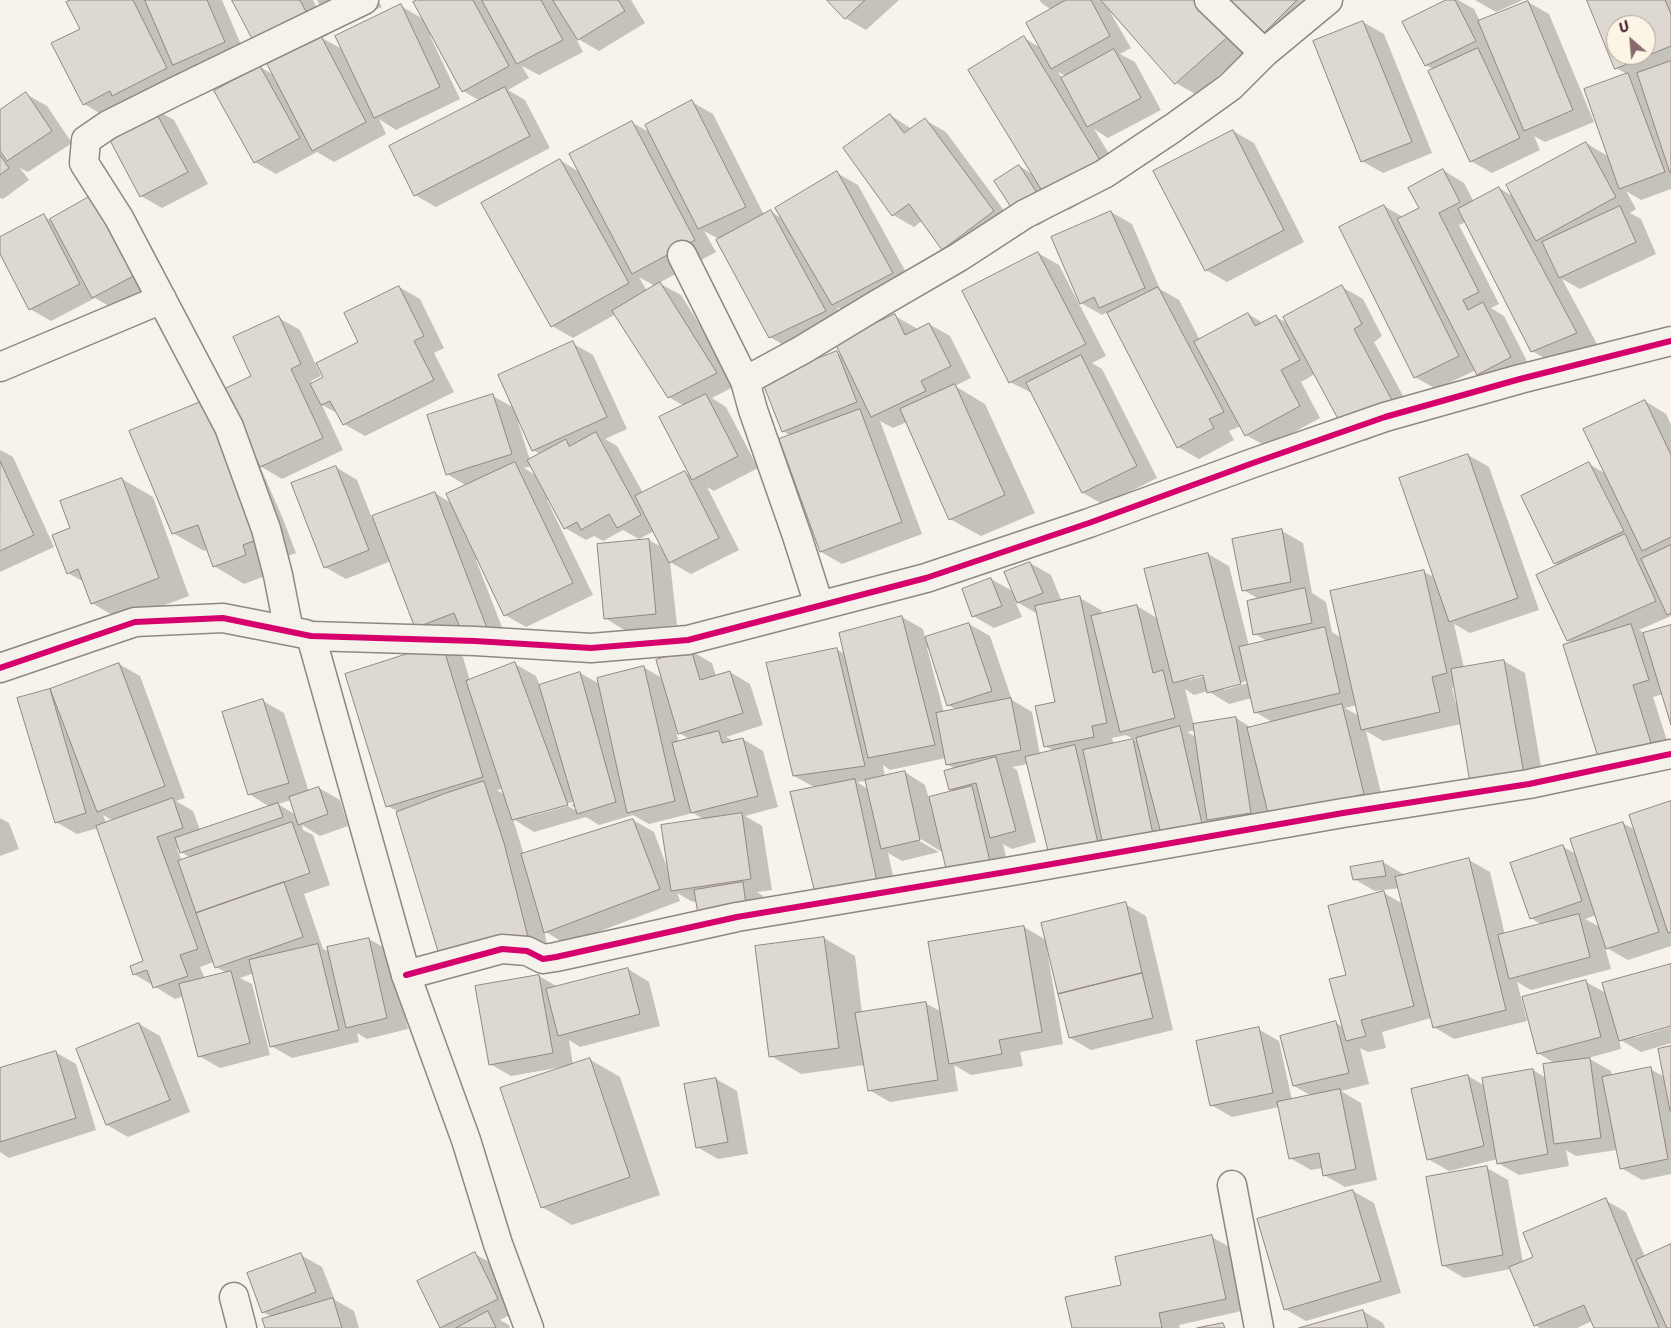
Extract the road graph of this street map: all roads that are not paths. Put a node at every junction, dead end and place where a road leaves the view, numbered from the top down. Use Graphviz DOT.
graph roads {
  1 [pos="364,0"];
  2 [pos="1209,0"];
  3 [pos="1328,0"];
  4 [pos="1264,53"];
  5 [pos="682,255"];
  6 [pos="162,300"];
  7 [pos="1670,347"];
  8 [pos="0,367"];
  9 [pos="745,382"];
  10 [pos="819,605"];
  11 [pos="300,633"];
  12 [pos="0,668"];
  13 [pos="1671,754"];
  14 [pos="406,975"];
  15 [pos="1232,1186"];
  16 [pos="234,1297"];
  17 [pos="242,1328"];
  18 [pos="529,1328"];
  19 [pos="1258,1328"];
  1 -- 6 [label="street"];
  2 -- 4 [label="street"];
  3 -- 4 [label="street"];
  4 -- 9 [label="street"];
  5 -- 9 [label="street"];
  6 -- 8 [label="street"];
  6 -- 11 [label="street"];
  7 -- 10 [label="street"];
  9 -- 10 [label="street"];
  10 -- 11 [label="street"];
  11 -- 12 [label="street"];
  11 -- 14 [label="street"];
  13 -- 14 [label="street"];
  14 -- 18 [label="street"];
  15 -- 19 [label="street"];
  16 -- 17 [label="street"];
}
